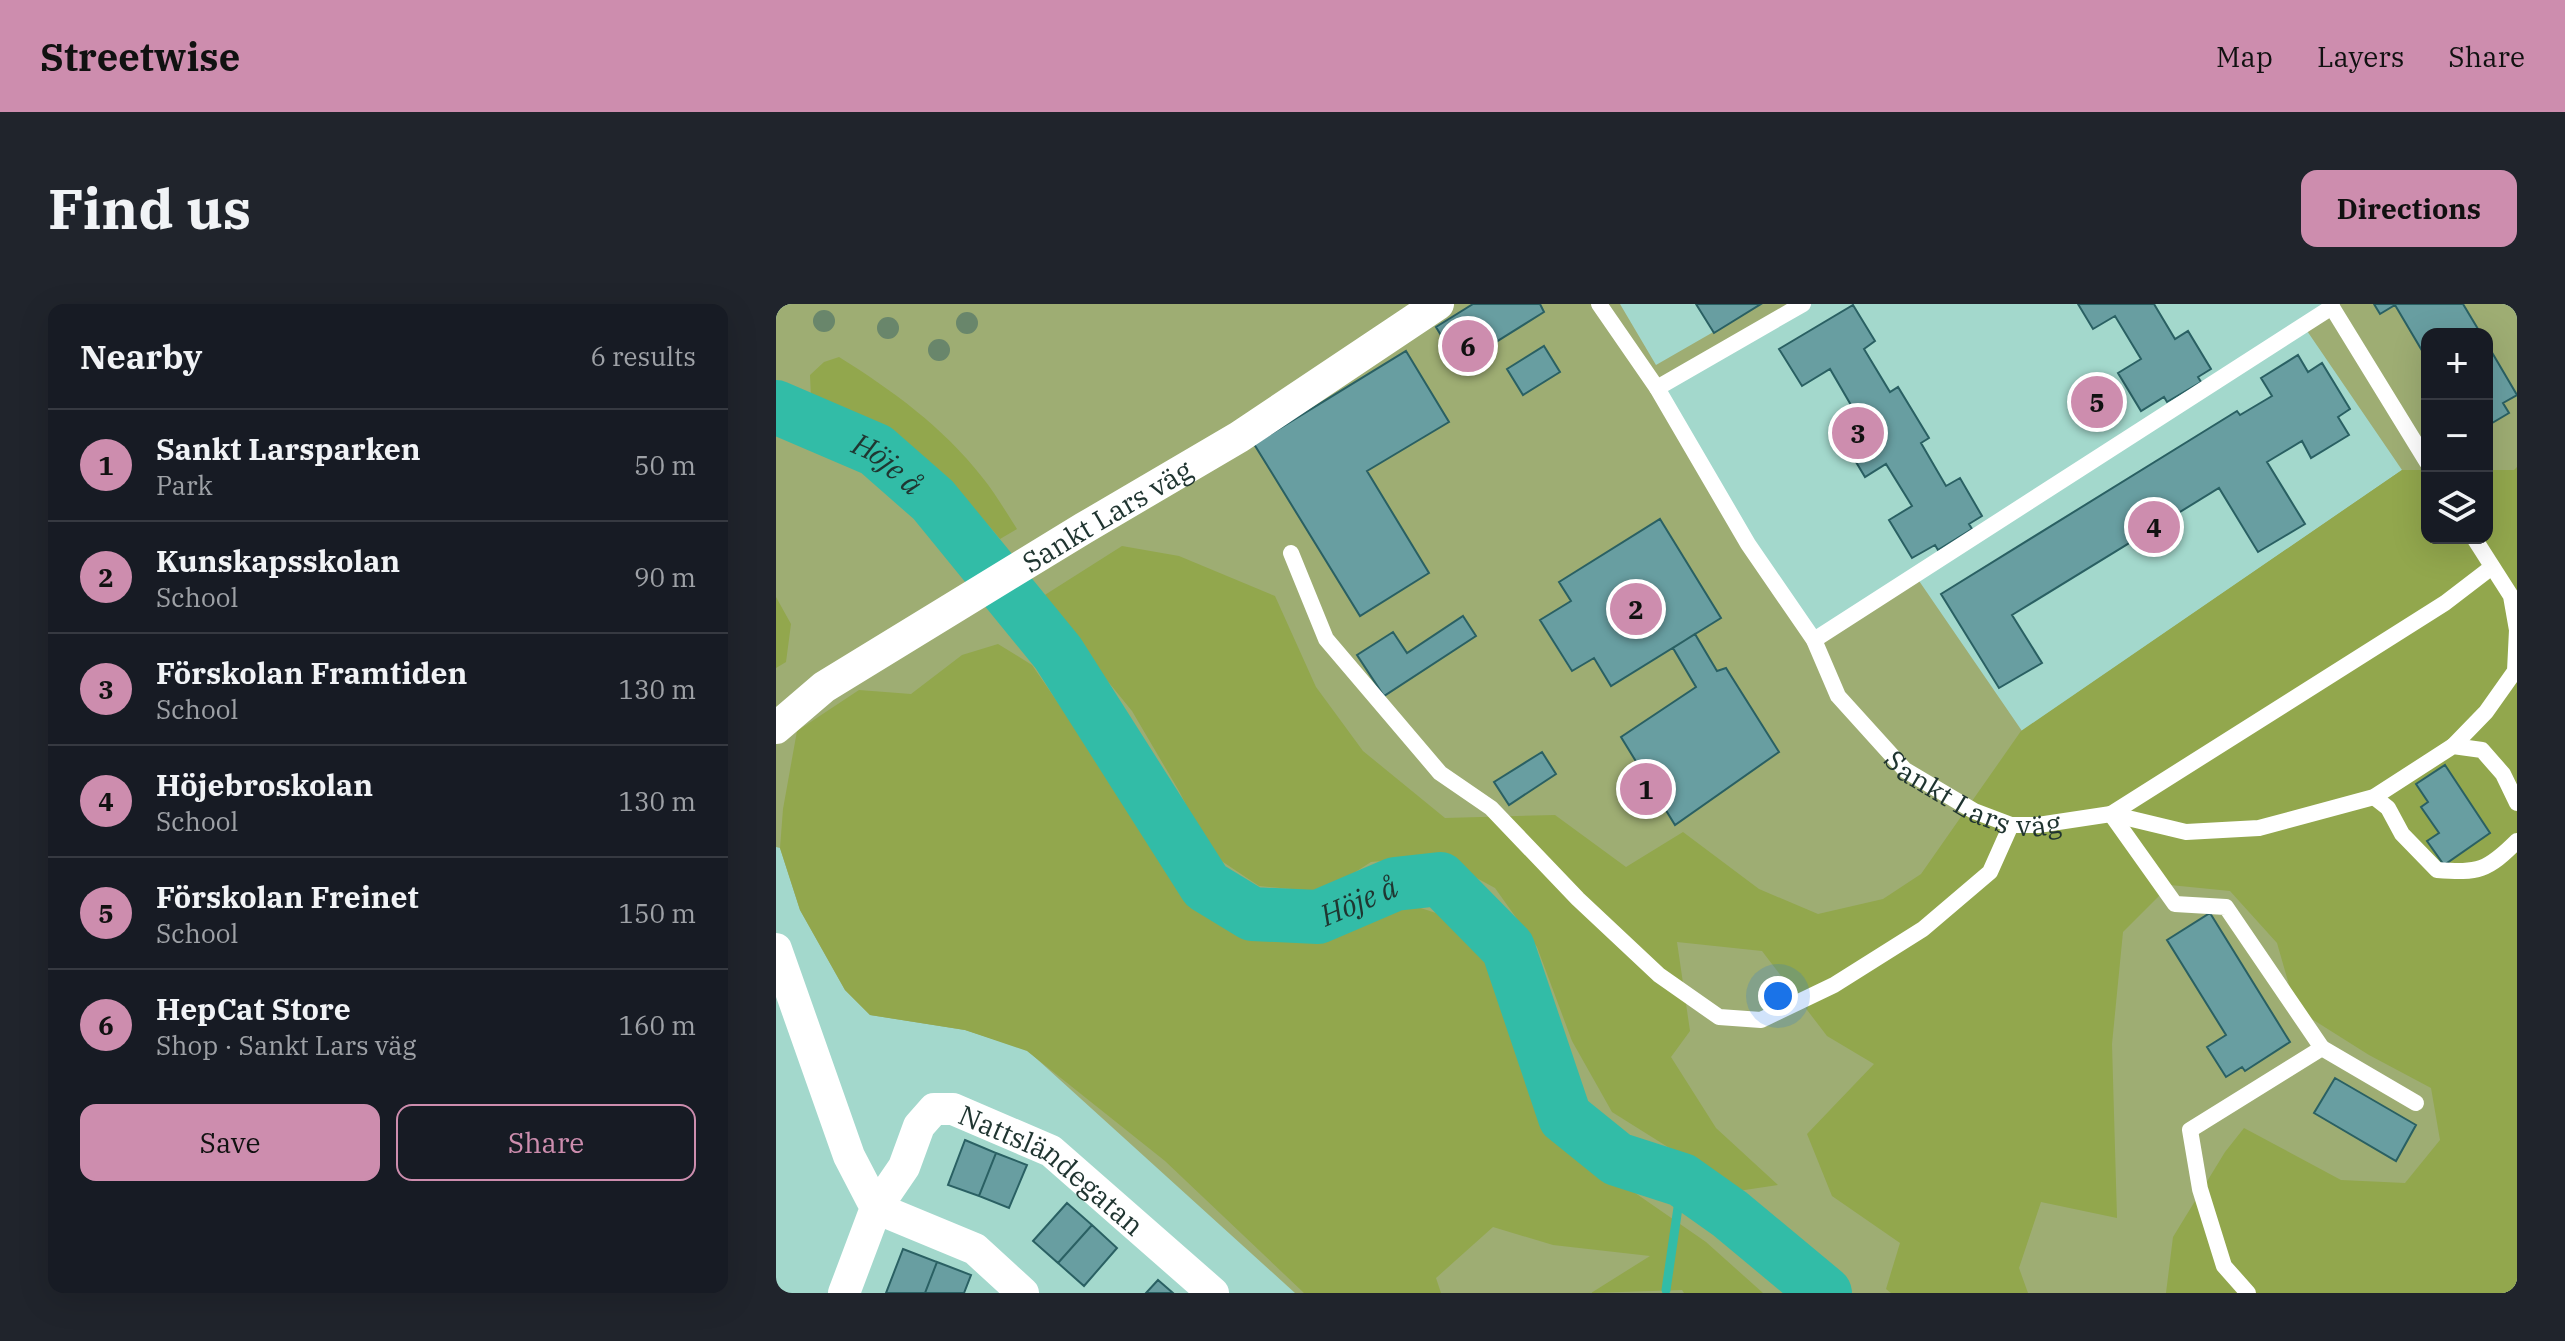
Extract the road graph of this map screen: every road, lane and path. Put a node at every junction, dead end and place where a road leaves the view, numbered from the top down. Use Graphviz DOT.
graph roads {
  1 [pos="1438,304"];
  2 [pos="1599,304"];
  3 [pos="1803,304"];
  4 [pos="2331,305"];
  5 [pos="1657,388"];
  6 [pos="2421,452"];
  7 [pos="2478,544"];
  8 [pos="1291,553"];
  9 [pos="2492,567"];
  10 [pos="1814,640"];
  11 [pos="776,728"];
  12 [pos="2453,746"];
  13 [pos="2374,797"];
  14 [pos="2517,803"];
  15 [pos="2111,814"];
  16 [pos="2011,825"];
  17 [pos="2517,841"];
  18 [pos="776,949"];
  19 [pos="2322,1048"];
  20 [pos="2416,1103"];
  21 [pos="876,1208"];
  22 [pos="844,1293"];
  23 [pos="1023,1293"];
  24 [pos="1213,1293"];
  25 [pos="2248,1293"];
  1 -- 11 [label="street, Sankt Lars väg"];
  2 -- 5 [label="lane, Sankt Lars väg"];
  3 -- 5 [label="lane"];
  4 -- 6 [label="lane"];
  4 -- 10 [label="lane"];
  5 -- 10 [label="lane, Sankt Lars väg"];
  7 -- 9 [label="lane"];
  8 -- 16 [label="lane"];
  9 -- 12 [label="lane"];
  9 -- 15 [label="lane, Sankt Lars väg"];
  10 -- 16 [label="lane, Sankt Lars väg"];
  12 -- 13 [label="lane"];
  12 -- 14 [label="lane"];
  13 -- 15 [label="lane"];
  13 -- 17 [label="lane"];
  15 -- 16 [label="lane, Sankt Lars väg"];
  15 -- 19 [label="lane"];
  18 -- 21 [label="street"];
  19 -- 20 [label="lane"];
  19 -- 25 [label="lane"];
  21 -- 22 [label="street"];
  21 -- 23 [label="street"];
  21 -- 24 [label="street, Nattsländegatan"];
}
